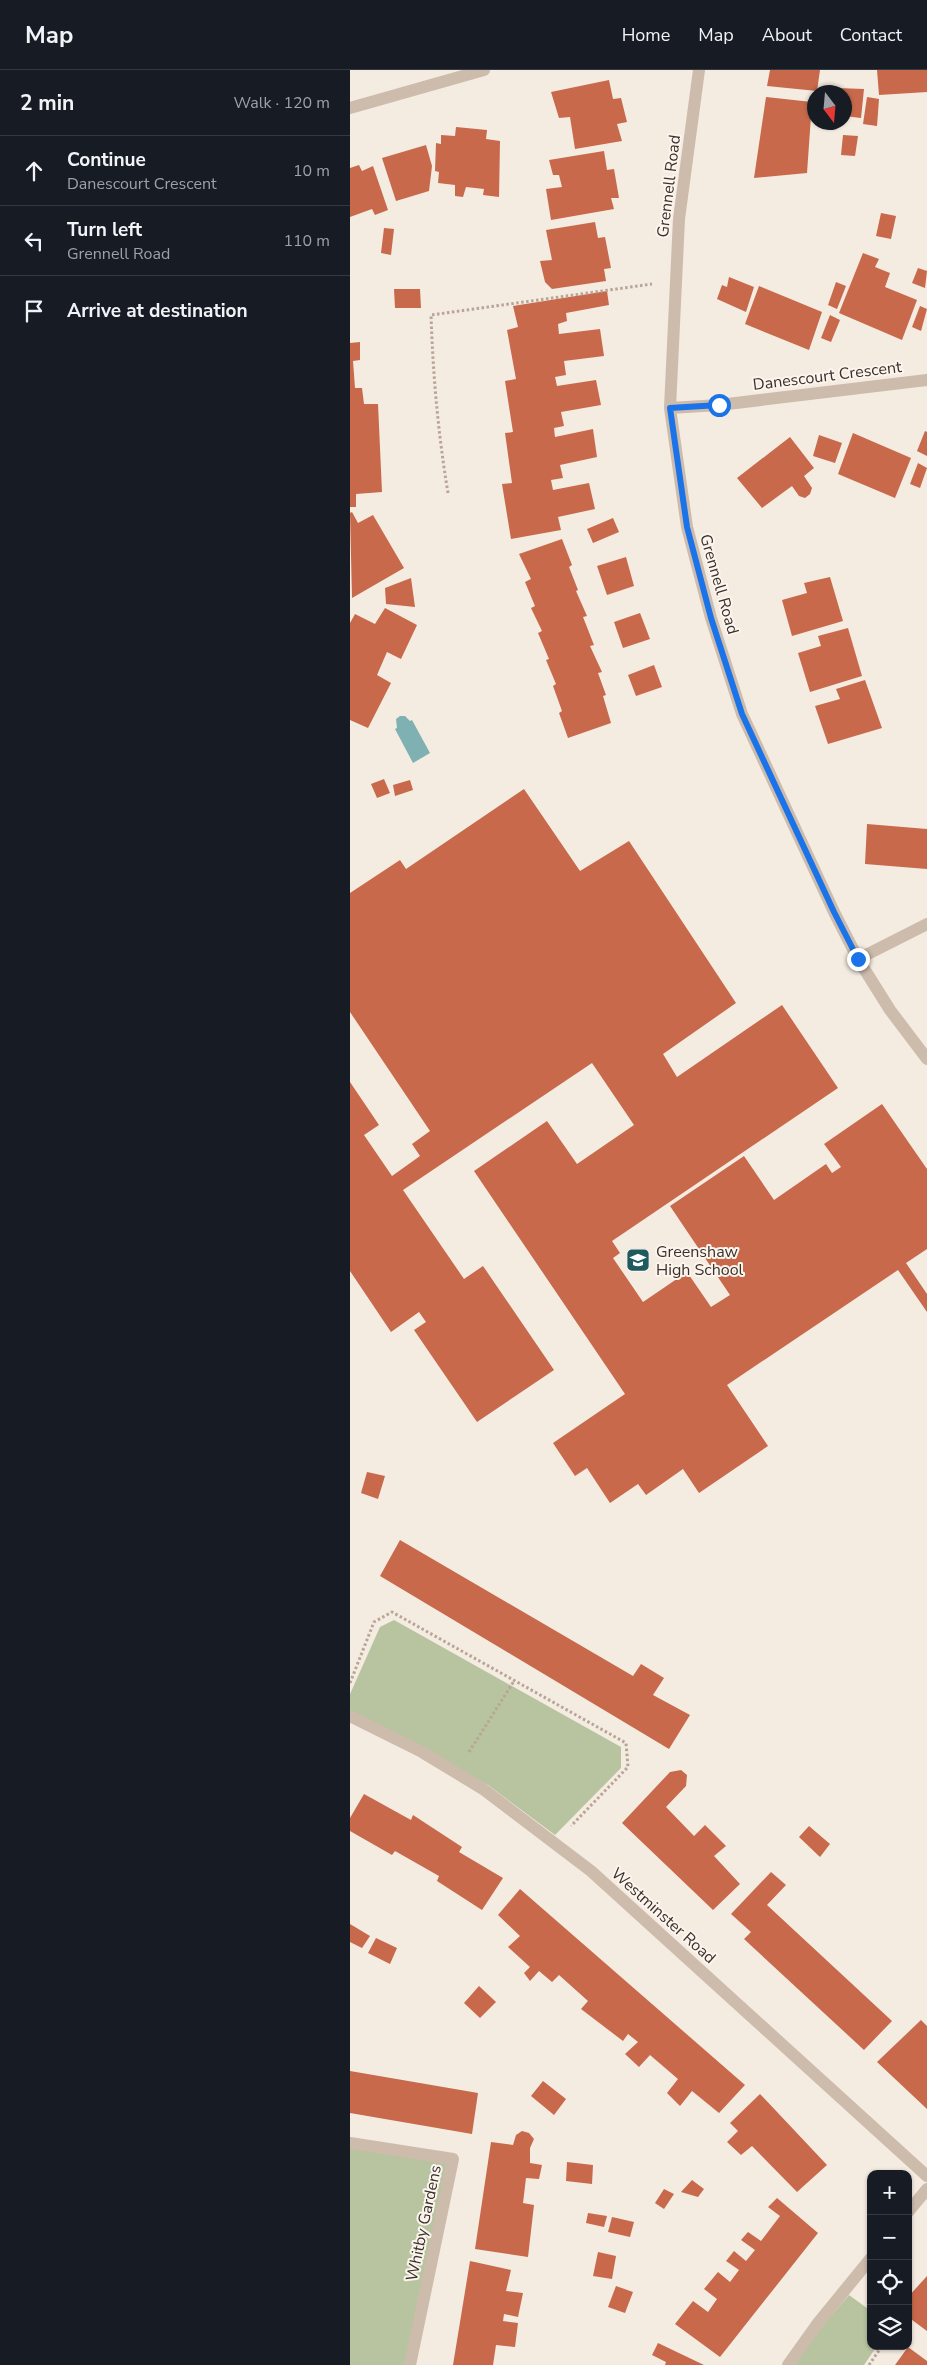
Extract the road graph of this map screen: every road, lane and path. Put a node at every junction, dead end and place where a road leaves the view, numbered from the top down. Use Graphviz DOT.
graph roads {
  1 [pos="484,70"];
  2 [pos="699,70"];
  3 [pos="350,108"];
  4 [pos="674,280"];
  5 [pos="927,380"];
  6 [pos="670,408"];
  7 [pos="448,493"];
  8 [pos="927,924"];
  9 [pos="858,959"];
  10 [pos="927,1059"];
  11 [pos="514,1681"];
  12 [pos="350,1683"];
  13 [pos="350,1716"];
  14 [pos="456,1772"];
  15 [pos="554,1842"];
  16 [pos="350,2143"];
  17 [pos="927,2176"];
  18 [pos="927,2189"];
  19 [pos="912,2207"];
  20 [pos="869,2260"];
  21 [pos="879,2350"];
  22 [pos="410,2365"];
  23 [pos="788,2365"];
  24 [pos="869,2365"];
  1 -- 3 [label="street"];
  2 -- 4 [label="street, Grennell Road"];
  4 -- 6 [label="street, Grennell Road"];
  4 -- 7 [label="path"];
  5 -- 6 [label="street, Danescourt Crescent"];
  6 -- 9 [label="street, Grennell Road"];
  8 -- 9 [label="street"];
  9 -- 10 [label="street, Grennell Road"];
  11 -- 12 [label="path"];
  11 -- 14 [label="path"];
  11 -- 15 [label="path"];
  13 -- 14 [label="street, Westminster Road"];
  14 -- 15 [label="street, Westminster Road"];
  15 -- 17 [label="street, Westminster Road"];
  16 -- 22 [label="street, Whitby Gardens"];
  18 -- 19 [label="street"];
  20 -- 23 [label="street"];
  21 -- 24 [label="path"];
}
